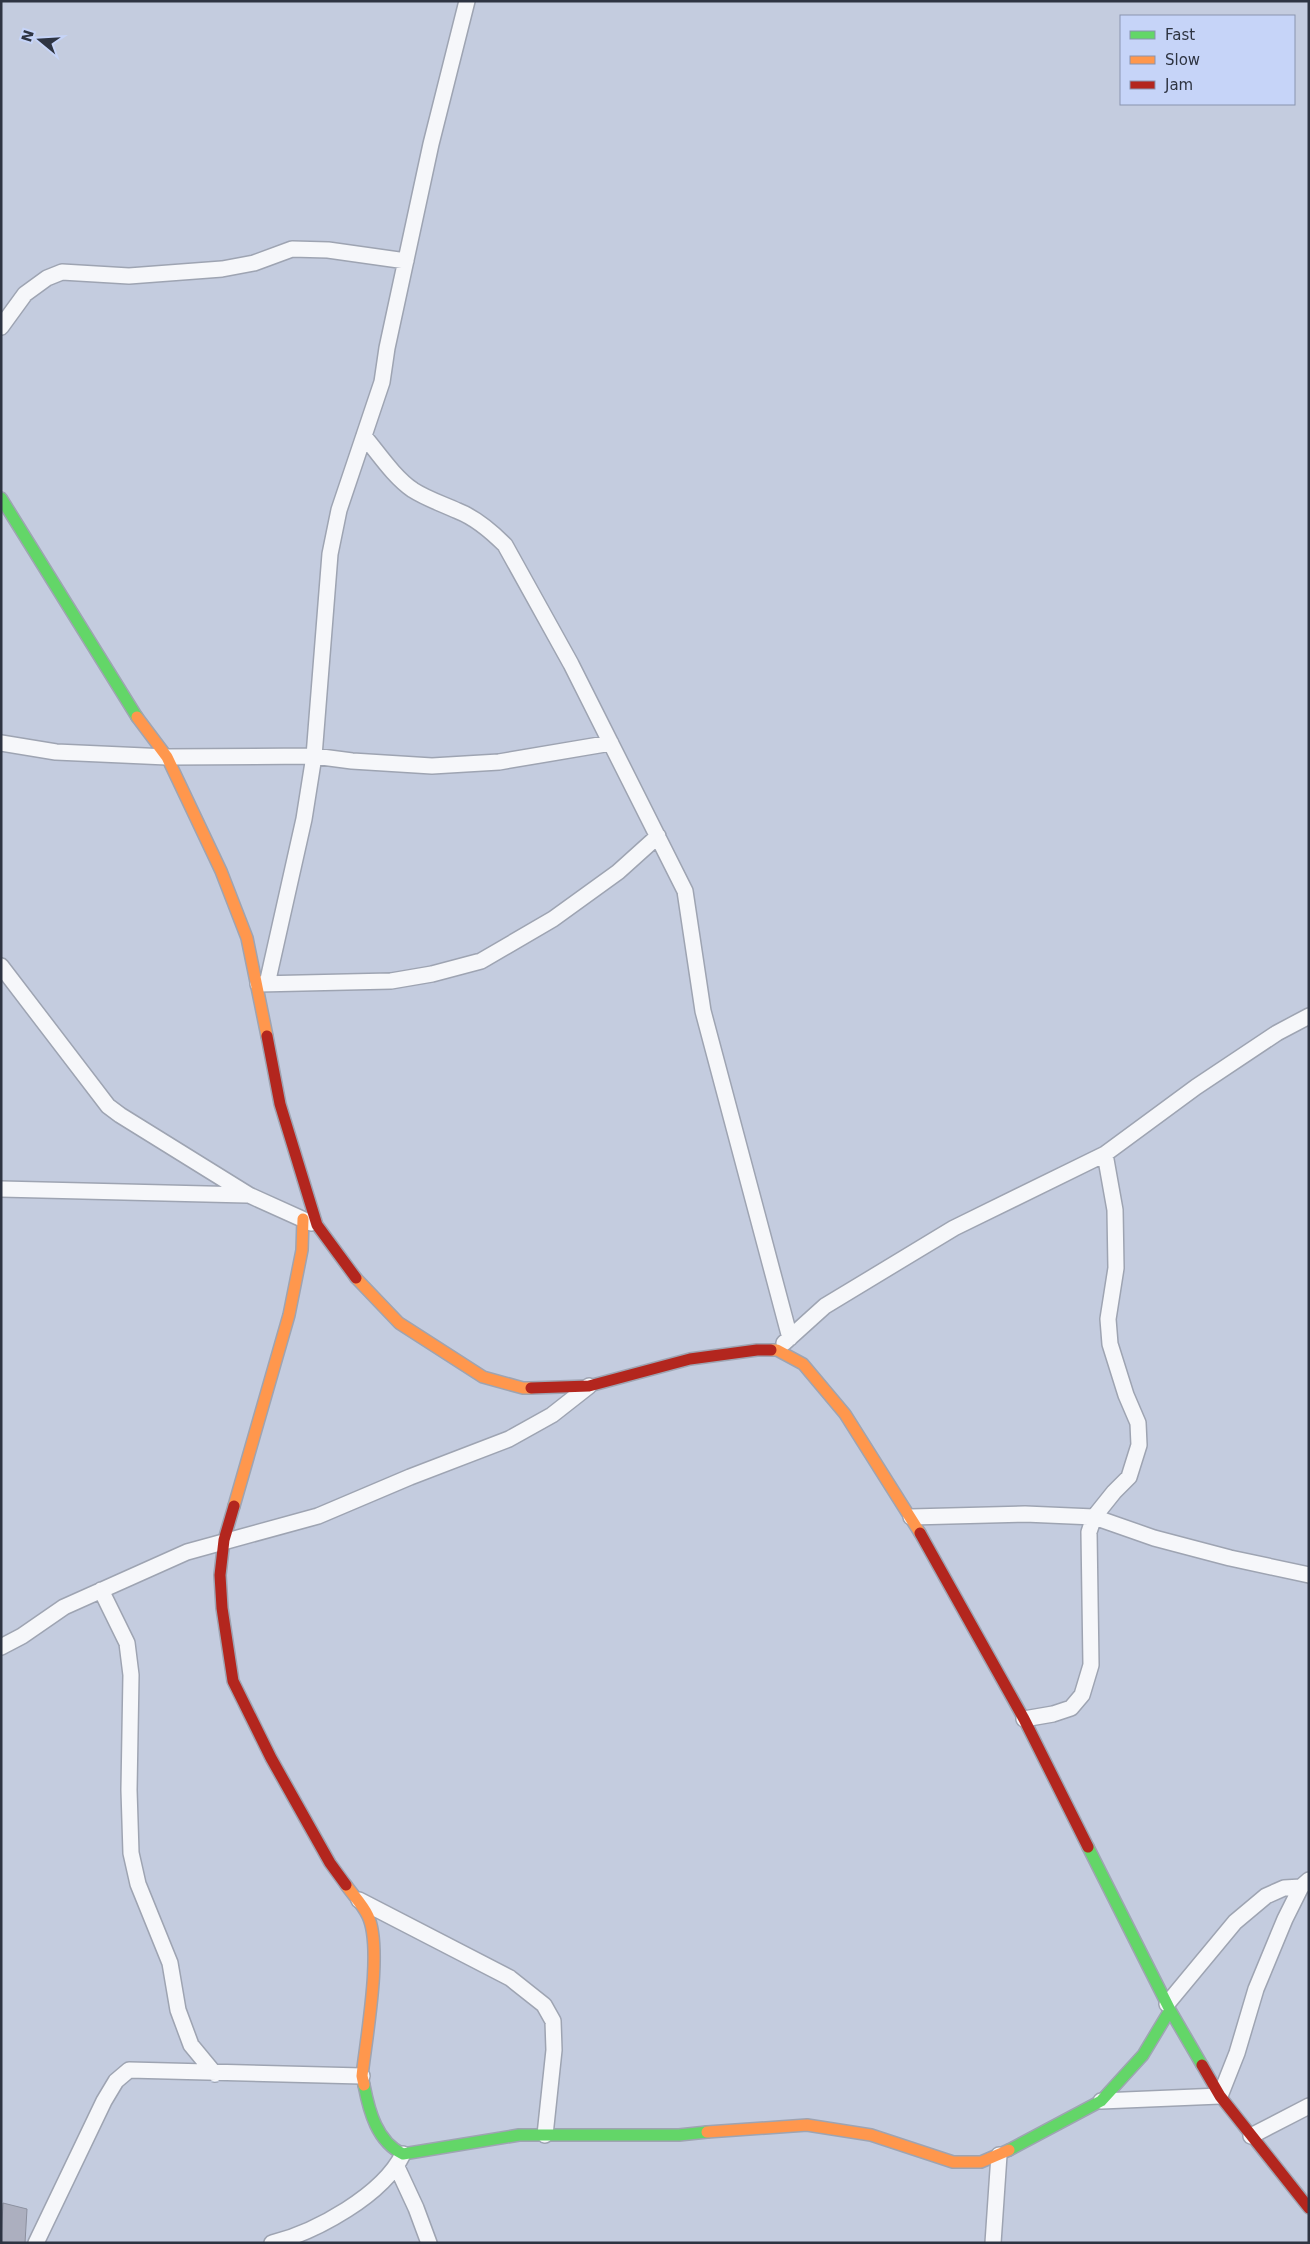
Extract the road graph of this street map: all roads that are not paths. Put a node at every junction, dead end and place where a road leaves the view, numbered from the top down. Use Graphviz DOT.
graph roads {
  1 [pos="468,1"];
  2 [pos="406,261"];
  3 [pos="1,327"];
  4 [pos="364,436"];
  5 [pos="1,498"];
  6 [pos="611,743"];
  7 [pos="1,744"];
  8 [pos="314,756"];
  9 [pos="167,757"];
  10 [pos="658,836"];
  11 [pos="1,966"];
  12 [pos="262,984"];
  13 [pos="1309,1016"];
  14 [pos="1105,1154"];
  15 [pos="1,1189"];
  16 [pos="249,1195"];
  17 [pos="310,1222"];
  18 [pos="790,1338"];
  19 [pos="778,1350"];
  20 [pos="589,1386"];
  21 [pos="911,1517"];
  22 [pos="1094,1517"];
  23 [pos="224,1540"];
  24 [pos="1309,1574"];
  25 [pos="101,1590"];
  26 [pos="1,1647"];
  27 [pos="1024,1719"];
  28 [pos="1305,1884"];
  29 [pos="355,1898"];
  30 [pos="1169,2007"];
  31 [pos="216,2074"];
  32 [pos="362,2076"];
  33 [pos="1220,2096"];
  34 [pos="1101,2101"];
  35 [pos="1309,2106"];
  36 [pos="545,2135"];
  37 [pos="1251,2136"];
  38 [pos="999,2155"];
  39 [pos="400,2160"];
  40 [pos="1309,2208"];
  41 [pos="36,2243"];
  42 [pos="272,2243"];
  43 [pos="429,2243"];
  44 [pos="993,2243"];
  1 -- 2 [label="street"];
  2 -- 3 [label="street"];
  2 -- 4 [label="street"];
  4 -- 6 [label="street"];
  4 -- 8 [label="street"];
  5 -- 9 [label="street"];
  6 -- 8 [label="street"];
  6 -- 10 [label="street"];
  7 -- 9 [label="street"];
  8 -- 9 [label="street"];
  8 -- 12 [label="street"];
  9 -- 12 [label="street"];
  10 -- 12 [label="street"];
  10 -- 18 [label="street"];
  11 -- 16 [label="street"];
  12 -- 17 [label="street"];
  13 -- 14 [label="street"];
  14 -- 18 [label="street"];
  14 -- 22 [label="street"];
  15 -- 16 [label="street"];
  16 -- 17 [label="street"];
  17 -- 20 [label="street"];
  17 -- 23 [label="street"];
  18 -- 19 [label="street"];
  19 -- 20 [label="street"];
  19 -- 21 [label="street"];
  20 -- 23 [label="street"];
  21 -- 22 [label="street"];
  21 -- 27 [label="street"];
  22 -- 24 [label="street"];
  22 -- 27 [label="street"];
  23 -- 25 [label="street"];
  23 -- 29 [label="street"];
  25 -- 26 [label="street"];
  25 -- 31 [label="street"];
  27 -- 30 [label="street"];
  28 -- 30 [label="street"];
  28 -- 33 [label="street"];
  29 -- 32 [label="street"];
  29 -- 36 [label="street"];
  30 -- 33 [label="street"];
  30 -- 34 [label="street"];
  31 -- 32 [label="street"];
  31 -- 41 [label="street"];
  32 -- 39 [label="street"];
  33 -- 34 [label="street"];
  33 -- 37 [label="street"];
  34 -- 38 [label="street"];
  35 -- 37 [label="street"];
  36 -- 38 [label="street"];
  36 -- 39 [label="street"];
  37 -- 40 [label="street"];
  38 -- 44 [label="street"];
  39 -- 42 [label="street"];
  39 -- 43 [label="street"];
}
